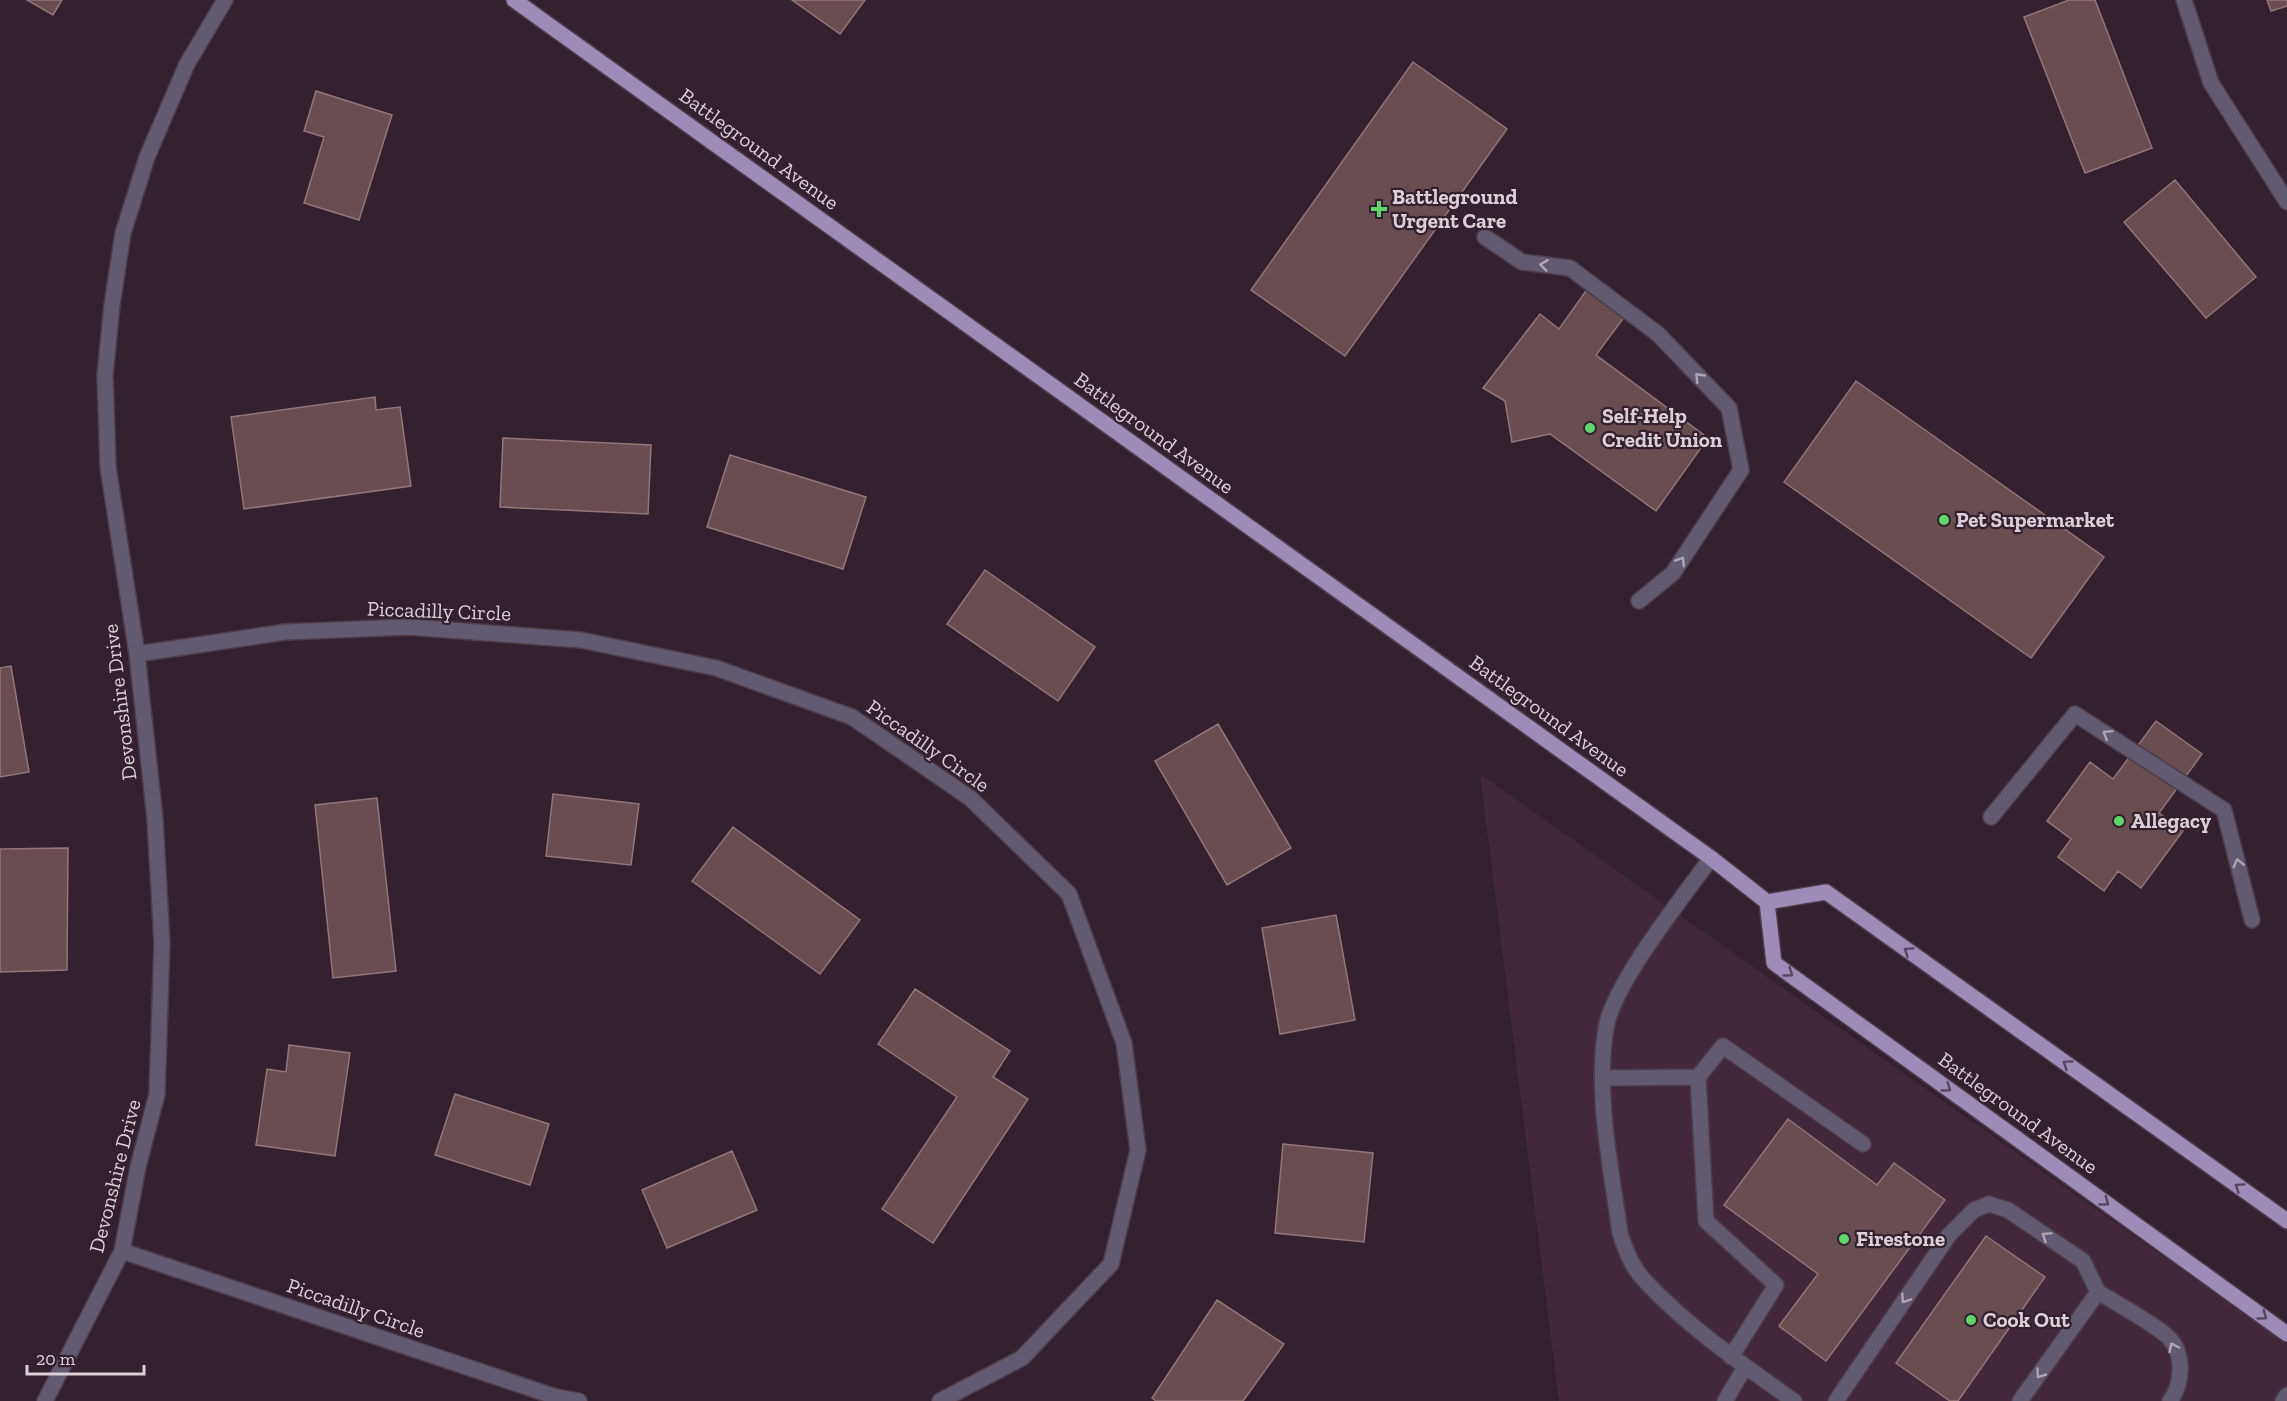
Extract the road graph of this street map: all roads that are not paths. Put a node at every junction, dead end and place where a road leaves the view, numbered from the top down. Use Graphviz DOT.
graph roads {
  1 [pos="225,0"];
  2 [pos="514,0"];
  3 [pos="2184,0"];
  4 [pos="2287,202"];
  5 [pos="1485,237"];
  6 [pos="1639,601"];
  7 [pos="137,654"];
  8 [pos="1991,817"];
  9 [pos="1711,858"];
  10 [pos="1767,902"];
  11 [pos="2252,920"];
  12 [pos="1603,1077"];
  13 [pos="1698,1077"];
  14 [pos="1863,1144"];
  15 [pos="2287,1221"];
  16 [pos="122,1251"];
  17 [pos="2098,1292"];
  18 [pos="2287,1334"];
  19 [pos="1731,1357"];
  20 [pos="1745,1367"];
  21 [pos="2287,1395"];
  22 [pos="45,1401"];
  23 [pos="579,1401"];
  24 [pos="940,1401"];
  25 [pos="1725,1401"];
  26 [pos="1794,1401"];
  27 [pos="1836,1401"];
  28 [pos="2020,1401"];
  29 [pos="2170,1401"];
  30 [pos="2283,1401"];
  1 -- 7 [label="street, Devonshire Drive"];
  2 -- 9 [label="main road, Battleground Avenue"];
  3 -- 4 [label="street"];
  6 -- 5 [label="street, one-way"];
  7 -- 16 [label="street, Devonshire Drive"];
  7 -- 24 [label="street, Piccadilly Circle"];
  11 -- 8 [label="street, one-way"];
  9 -- 10 [label="main road, Battleground Avenue"];
  9 -- 12 [label="street"];
  15 -- 10 [label="main road, one-way"];
  10 -- 18 [label="main road, Battleground Avenue, one-way"];
  12 -- 13 [label="street"];
  12 -- 19 [label="street"];
  13 -- 14 [label="street"];
  13 -- 19 [label="street"];
  16 -- 22 [label="street, Devonshire Drive"];
  16 -- 23 [label="street, Piccadilly Circle"];
  17 -- 27 [label="street, one-way"];
  17 -- 28 [label="street, one-way"];
  29 -- 17 [label="street, one-way"];
  19 -- 20 [label="street"];
  20 -- 25 [label="street"];
  20 -- 26 [label="street"];
  21 -- 30 [label="street"];
}
